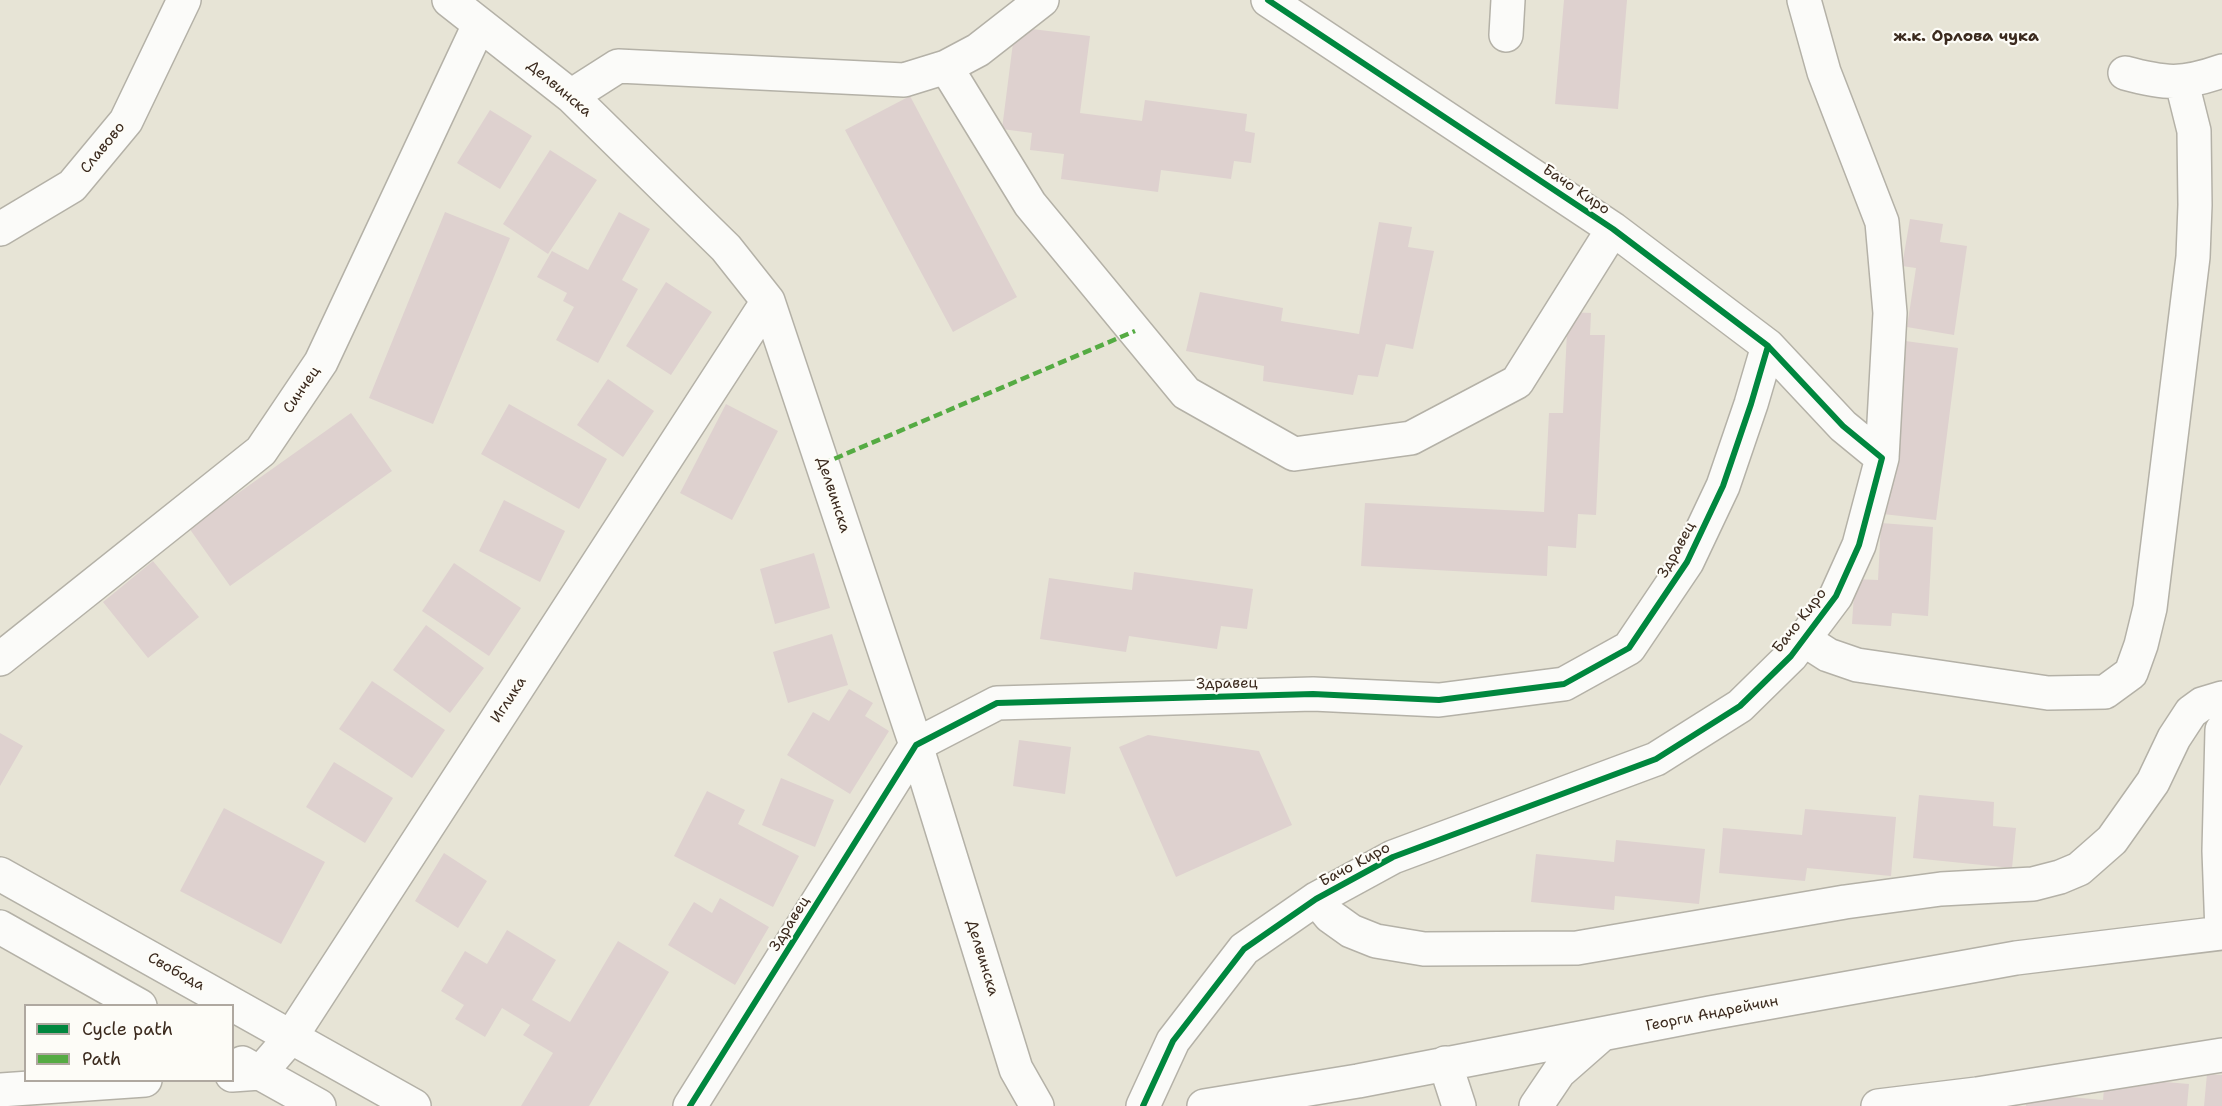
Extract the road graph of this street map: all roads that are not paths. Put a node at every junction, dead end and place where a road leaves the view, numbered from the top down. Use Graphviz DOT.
graph roads {
  1 [pos="184,0"];
  2 [pos="449,0"];
  3 [pos="1042,0"];
  4 [pos="1268,0"];
  5 [pos="1508,0"];
  6 [pos="1804,0"];
  7 [pos="479,25"];
  8 [pos="1506,35"];
  9 [pos="946,68"];
  10 [pos="2222,71"];
  11 [pos="2126,73"];
  12 [pos="2182,83"];
  13 [pos="571,96"];
  14 [pos="0,229"];
  15 [pos="1613,229"];
  16 [pos="768,301"];
  17 [pos="1768,346"];
  18 [pos="1882,458"];
  19 [pos="1803,639"];
  20 [pos="0,658"];
  21 [pos="2222,698"];
  22 [pos="2222,730"];
  23 [pos="916,745"];
  24 [pos="0,874"];
  25 [pos="1316,898"];
  26 [pos="0,927"];
  27 [pos="2222,933"];
  28 [pos="138,1004"];
  29 [pos="232,1004"];
  30 [pos="234,1005"];
  31 [pos="1600,1036"];
  32 [pos="291,1037"];
  33 [pos="2222,1055"];
  34 [pos="1445,1063"];
  35 [pos="242,1068"];
  36 [pos="116,1082"];
  37 [pos="0,1090"];
  38 [pos="319,1106"];
  39 [pos="414,1106"];
  40 [pos="690,1106"];
  41 [pos="1037,1106"];
  42 [pos="1143,1106"];
  43 [pos="1204,1106"];
  44 [pos="1460,1106"];
  45 [pos="1536,1106"];
  46 [pos="1878,1106"];
  1 -- 14 [label="street, Славово"];
  2 -- 7 [label="street, Делвинска"];
  3 -- 9 [label="street"];
  4 -- 15 [label="street, Бачо Киро"];
  5 -- 8 [label="street"];
  6 -- 18 [label="street"];
  7 -- 13 [label="street, Делвинска"];
  7 -- 20 [label="street, Синчец"];
  9 -- 13 [label="street"];
  9 -- 15 [label="street"];
  10 -- 12 [label="street"];
  11 -- 12 [label="street"];
  12 -- 19 [label="street"];
  13 -- 16 [label="street, Делвинска"];
  15 -- 17 [label="street, Бачо Киро"];
  16 -- 23 [label="street, Делвинска"];
  16 -- 32 [label="street, Иглика"];
  17 -- 18 [label="street, Бачо Киро"];
  17 -- 23 [label="street, Здравец"];
  18 -- 19 [label="street, Бачо Киро"];
  19 -- 25 [label="street, Бачо Киро"];
  21 -- 25 [label="street"];
  22 -- 27 [label="street"];
  23 -- 40 [label="street, Здравец"];
  23 -- 41 [label="street, Делвинска"];
  24 -- 29 [label="street, Свобода"];
  25 -- 42 [label="street, Бачо Киро"];
  26 -- 28 [label="street"];
  27 -- 31 [label="street, Георги Андрейчин"];
  30 -- 32 [label="street, Свобода"];
  31 -- 34 [label="street, Георги Андрейчин"];
  31 -- 45 [label="street"];
  32 -- 35 [label="street, Иглика"];
  32 -- 39 [label="street, Свобода"];
  33 -- 46 [label="street"];
  34 -- 43 [label="street, Георги Андрейчин"];
  34 -- 44 [label="street"];
  35 -- 38 [label="street"];
  36 -- 37 [label="street"];
}
